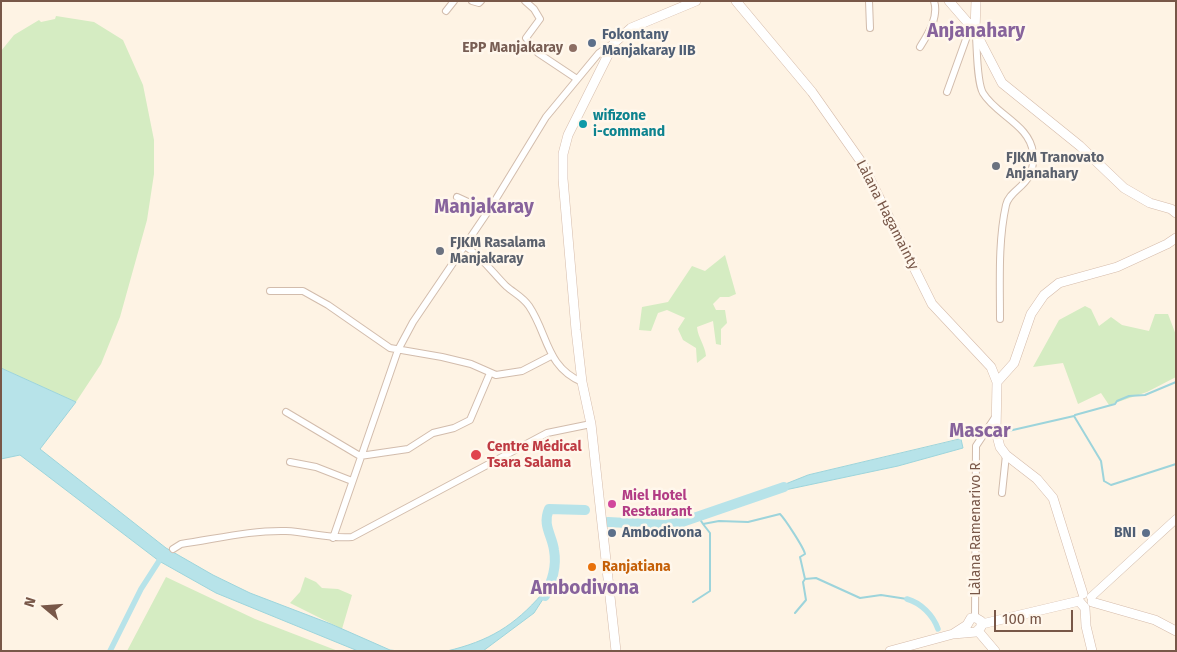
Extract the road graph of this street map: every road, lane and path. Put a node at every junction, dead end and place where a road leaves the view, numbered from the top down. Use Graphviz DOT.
graph roads {
  1 [pos="454,1"];
  2 [pos="472,1"];
  3 [pos="481,1"];
  4 [pos="525,1"];
  5 [pos="696,1"];
  6 [pos="869,1"];
  7 [pos="934,1"];
  8 [pos="949,1"];
  9 [pos="976,1"];
  10 [pos="739,4"];
  11 [pos="446,11"];
  12 [pos="870,28"];
  13 [pos="973,29"];
  14 [pos="614,43"];
  15 [pos="920,47"];
  16 [pos="577,79"];
  17 [pos="946,92"];
  18 [pos="457,197"];
  19 [pos="491,207"];
  20 [pos="1176,213"];
  21 [pos="1176,238"];
  22 [pos="465,246"];
  23 [pos="270,292"];
  24 [pos="1000,319"];
  25 [pos="398,350"];
  26 [pos="551,356"];
  27 [pos="490,373"];
  28 [pos="582,382"];
  29 [pos="997,382"];
  30 [pos="286,412"];
  31 [pos="996,416"];
  32 [pos="589,424"];
  33 [pos="1006,455"];
  34 [pos="360,456"];
  35 [pos="290,462"];
  36 [pos="352,481"];
  37 [pos="1002,493"];
  38 [pos="1176,519"];
  39 [pos="333,538"];
  40 [pos="173,549"];
  41 [pos="605,578"];
  42 [pos="1086,601"];
  43 [pos="975,618"];
  44 [pos="967,625"];
  45 [pos="978,629"];
  46 [pos="1176,631"];
  47 [pos="953,634"];
  48 [pos="611,651"];
  49 [pos="616,651"];
  50 [pos="890,651"];
  51 [pos="995,651"];
  52 [pos="1092,651"];
  1 -- 11 [label="street"];
  2 -- 3 [label="street"];
  4 -- 16 [label="street"];
  5 -- 14 [label="main road"];
  6 -- 12 [label="street"];
  7 -- 15 [label="street"];
  8 -- 13 [label="main road"];
  9 -- 13 [label="main road"];
  10 -- 29 [label="main road, Làlana Hagamainty"];
  13 -- 17 [label="street"];
  13 -- 20 [label="main road"];
  13 -- 24 [label="street"];
  14 -- 16 [label="street"];
  14 -- 28 [label="main road"];
  16 -- 19 [label="street"];
  18 -- 19 [label="street"];
  19 -- 22 [label="street"];
  21 -- 29 [label="main road"];
  22 -- 25 [label="street"];
  22 -- 26 [label="street"];
  23 -- 25 [label="street"];
  25 -- 27 [label="street"];
  25 -- 34 [label="street"];
  26 -- 27 [label="street"];
  26 -- 28 [label="street"];
  27 -- 34 [label="street"];
  28 -- 32 [label="main road"];
  29 -- 31 [label="main road"];
  30 -- 34 [label="street"];
  31 -- 33 [label="main road"];
  31 -- 43 [label="street, Làlana Ramenarivo R"];
  32 -- 39 [label="street"];
  32 -- 41 [label="main road"];
  33 -- 37 [label="street"];
  33 -- 42 [label="main road"];
  34 -- 36 [label="street"];
  35 -- 36 [label="street"];
  36 -- 39 [label="street"];
  38 -- 42 [label="street"];
  39 -- 40 [label="street"];
  41 -- 48 [label="main road"];
  41 -- 49 [label="main road"];
  42 -- 45 [label="main road"];
  42 -- 46 [label="main road"];
  42 -- 52 [label="main road"];
  43 -- 44 [label="main road"];
  43 -- 45 [label="main road"];
  44 -- 45 [label="main road"];
  44 -- 47 [label="main road"];
  45 -- 47 [label="main road"];
  45 -- 51 [label="main road"];
  47 -- 50 [label="main road"];
}
